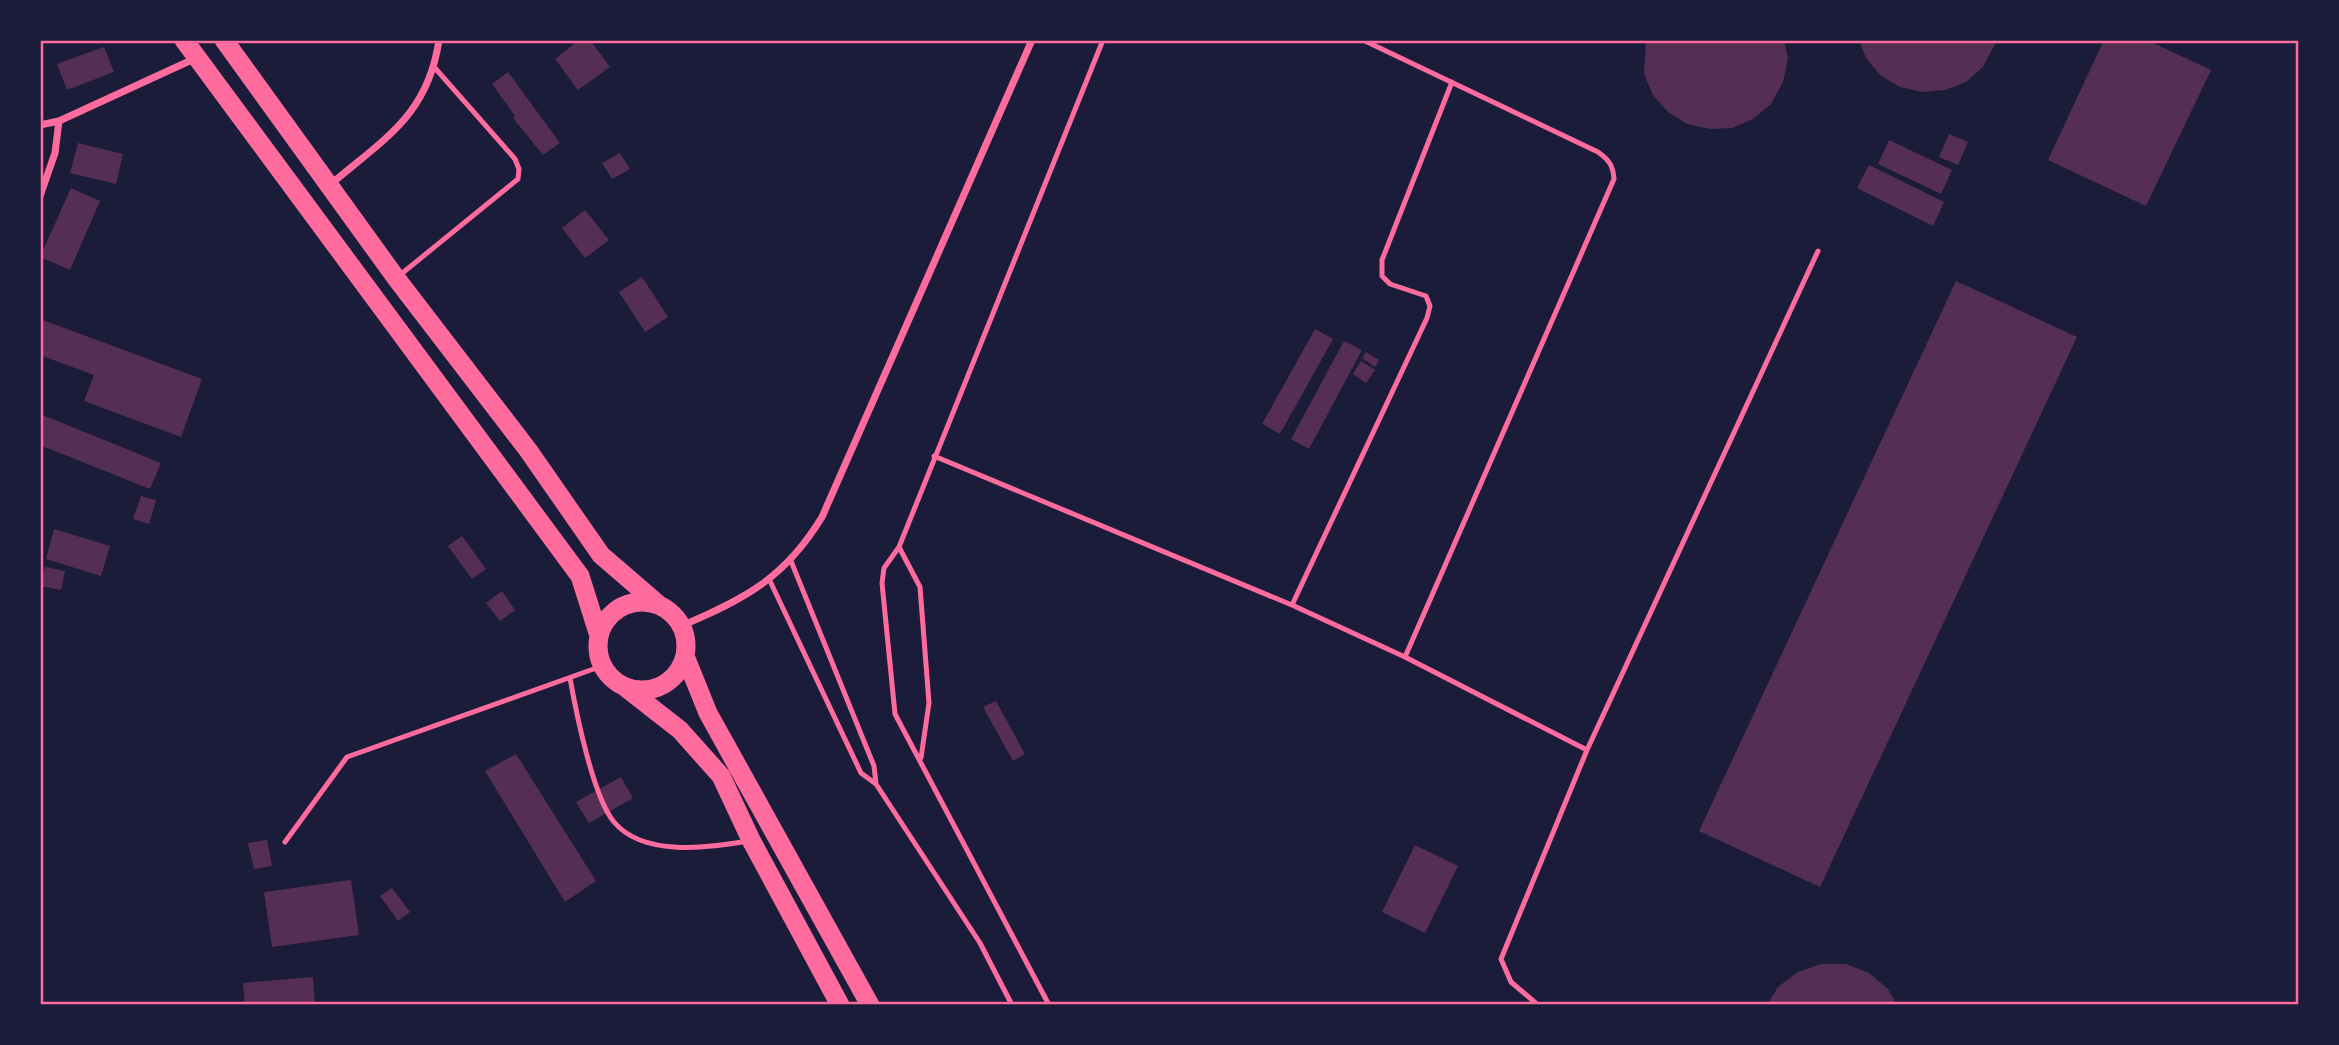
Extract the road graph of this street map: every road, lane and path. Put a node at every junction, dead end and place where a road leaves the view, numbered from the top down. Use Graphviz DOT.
graph roads {
  1 [pos="184,40"];
  2 [pos="224,40"];
  3 [pos="439,40"];
  4 [pos="1032,40"];
  5 [pos="1103,40"];
  6 [pos="1363,40"];
  7 [pos="197,58"];
  8 [pos="435,68"];
  9 [pos="1452,82"];
  10 [pos="59,121"];
  11 [pos="40,125"];
  12 [pos="331,184"];
  13 [pos="40,196"];
  14 [pos="1818,251"];
  15 [pos="396,278"];
  16 [pos="934,456"];
  17 [pos="899,547"];
  18 [pos="790,561"];
  19 [pos="770,581"];
  20 [pos="1292,605"];
  21 [pos="659,606"];
  22 [pos="681,626"];
  23 [pos="598,636"];
  24 [pos="685,656"];
  25 [pos="1405,657"];
  26 [pos="602,666"];
  27 [pos="570,678"];
  28 [pos="625,687"];
  29 [pos="1587,750"];
  30 [pos="921,758"];
  31 [pos="876,784"];
  32 [pos="751,840"];
  33 [pos="285,842"];
  34 [pos="840,1005"];
  35 [pos="870,1005"];
  36 [pos="1012,1005"];
  37 [pos="1049,1005"];
  38 [pos="1538,1005"];
  1 -- 7 [label="highway"];
  2 -- 12 [label="highway"];
  3 -- 8 [label="street"];
  4 -- 18 [label="street"];
  5 -- 16 [label="lane"];
  6 -- 9 [label="lane"];
  7 -- 10 [label="street"];
  7 -- 23 [label="highway"];
  8 -- 12 [label="street"];
  8 -- 15 [label="lane"];
  9 -- 20 [label="lane"];
  9 -- 25 [label="lane"];
  10 -- 11 [label="street"];
  10 -- 13 [label="street"];
  12 -- 15 [label="highway"];
  14 -- 29 [label="lane"];
  15 -- 21 [label="highway"];
  16 -- 17 [label="lane"];
  16 -- 20 [label="lane"];
  17 -- 30 [label="lane"];
  17 -- 30 [label="lane"];
  18 -- 19 [label="street"];
  18 -- 31 [label="lane"];
  19 -- 22 [label="street"];
  19 -- 31 [label="lane"];
  20 -- 25 [label="lane"];
  21 -- 22 [label="highway"];
  21 -- 23 [label="highway"];
  22 -- 24 [label="highway"];
  23 -- 26 [label="highway"];
  24 -- 28 [label="highway"];
  24 -- 35 [label="highway"];
  25 -- 29 [label="lane"];
  26 -- 27 [label="lane"];
  26 -- 28 [label="highway"];
  27 -- 32 [label="lane"];
  27 -- 33 [label="lane"];
  28 -- 32 [label="highway"];
  29 -- 38 [label="lane"];
  30 -- 37 [label="lane"];
  31 -- 36 [label="lane"];
  32 -- 34 [label="highway"];
}
